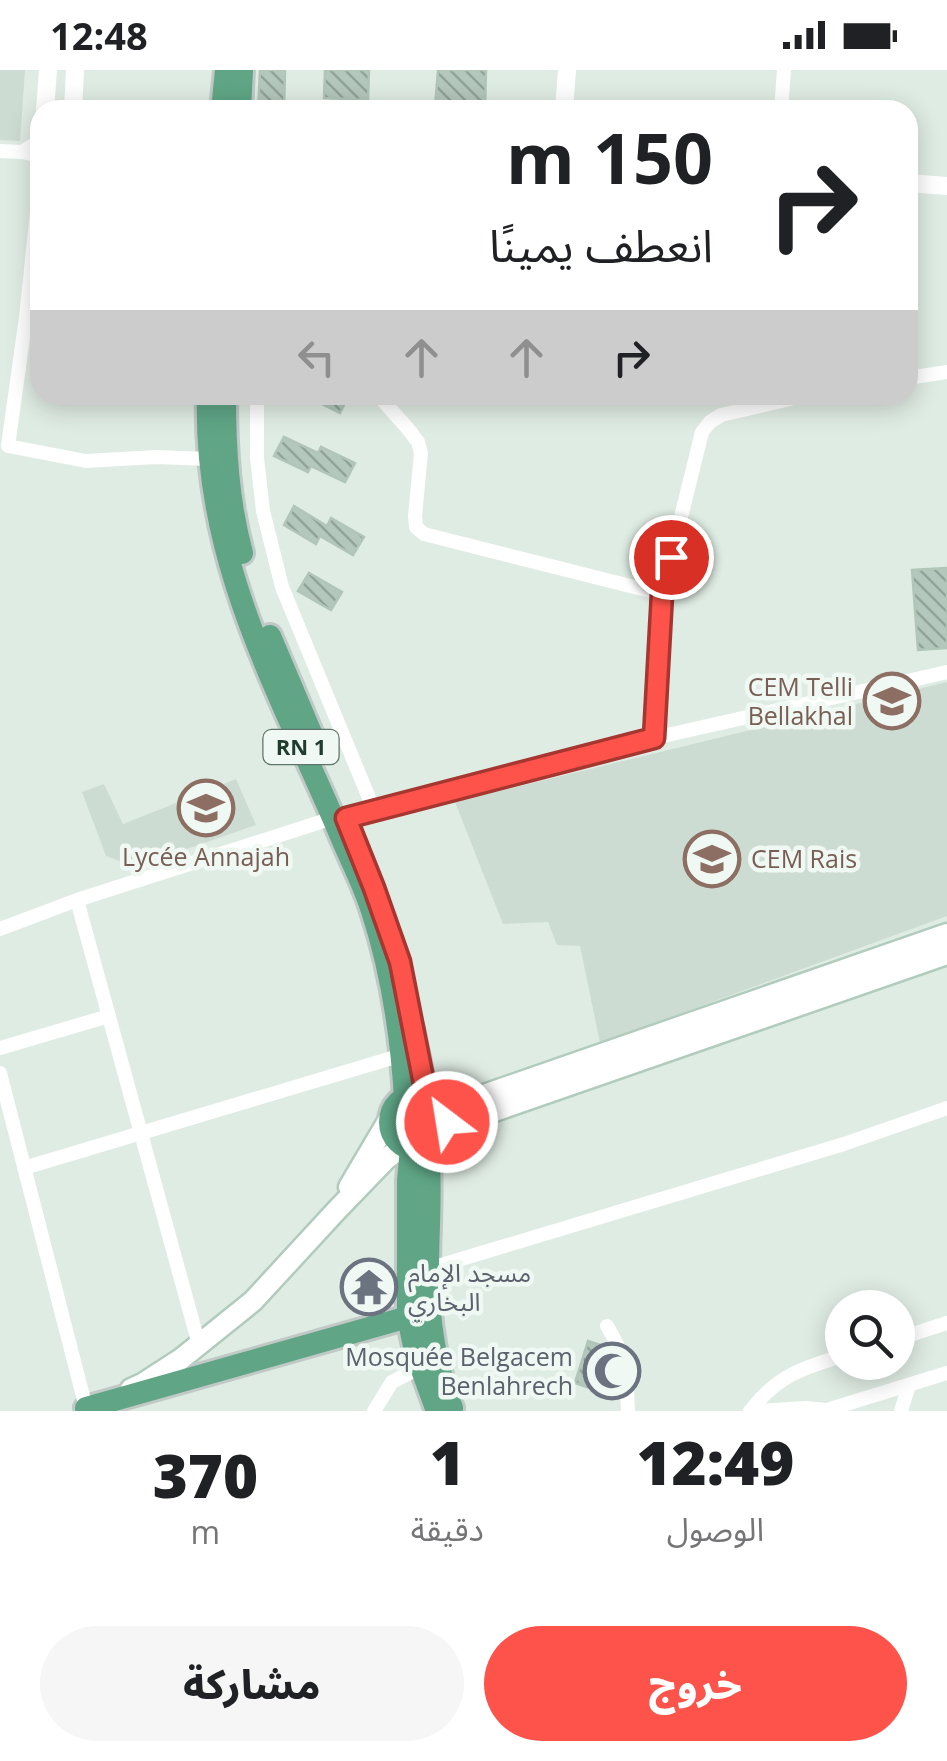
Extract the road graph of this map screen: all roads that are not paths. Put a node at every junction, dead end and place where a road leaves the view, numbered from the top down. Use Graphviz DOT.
graph roads {
  1 [pos="48,70"];
  2 [pos="75,70"];
  3 [pos="226,70"];
  4 [pos="242,70"];
  5 [pos="567,70"];
  6 [pos="784,70"];
  7 [pos="46,100"];
  8 [pos="74,100"];
  9 [pos="223,100"];
  10 [pos="240,100"];
  11 [pos="565,100"];
  12 [pos="781,100"];
  13 [pos="30,147"];
  14 [pos="0,151"];
  15 [pos="22,152"];
  16 [pos="30,154"];
  17 [pos="918,185"];
  18 [pos="947,186"];
  19 [pos="30,333"];
  20 [pos="947,372"];
  21 [pos="918,376"];
  22 [pos="208,405"];
  23 [pos="225,405"];
  24 [pos="256,405"];
  25 [pos="387,405"];
  26 [pos="764,405"];
  27 [pos="208,458"];
  28 [pos="662,594"];
  29 [pos="947,672"];
  30 [pos="654,738"];
  31 [pos="374,810"];
  32 [pos="339,818"];
  33 [pos="77,900"];
  34 [pos="0,929"];
  35 [pos="947,934"];
  36 [pos="947,954"];
  37 [pos="109,1016"];
  38 [pos="0,1048"];
  39 [pos="402,1055"];
  40 [pos="0,1073"];
  41 [pos="415,1103"];
  42 [pos="947,1108"];
  43 [pos="446,1130"];
  44 [pos="141,1134"];
  45 [pos="414,1148"];
  46 [pos="24,1168"];
  47 [pos="336,1211"];
  48 [pos="428,1270"];
  49 [pos="408,1317"];
  50 [pos="947,1324"];
  51 [pos="606,1326"];
  52 [pos="915,1334"];
  53 [pos="199,1345"];
  54 [pos="825,1362"];
  55 [pos="421,1367"];
  56 [pos="947,1373"];
  57 [pos="909,1385"];
  58 [pos="82,1409"];
  59 [pos="833,1410"];
  60 [pos="374,1411"];
  61 [pos="437,1411"];
  62 [pos="453,1411"];
  63 [pos="628,1411"];
  64 [pos="754,1411"];
  65 [pos="902,1411"];
  1 -- 7 [label="street"];
  2 -- 8 [label="street"];
  3 -- 9 [label="main road"];
  4 -- 10 [label="main road"];
  5 -- 11 [label="street"];
  6 -- 12 [label="street"];
  13 -- 15 [label="street"];
  14 -- 15 [label="street"];
  15 -- 16 [label="street"];
  17 -- 18 [label="street"];
  19 -- 27 [label="street"];
  20 -- 21 [label="street"];
  22 -- 27 [label="main road, RN 1"];
  23 -- 32 [label="main road, RN 1"];
  24 -- 31 [label="street"];
  25 -- 28 [label="street"];
  26 -- 28 [label="street"];
  27 -- 32 [label="main road, RN 1"];
  28 -- 30 [label="street"];
  29 -- 30 [label="street"];
  30 -- 31 [label="street"];
  31 -- 32 [label="street"];
  32 -- 33 [label="street"];
  32 -- 39 [label="main road, RN 1"];
  32 -- 41 [label="main road, RN 1"];
  33 -- 34 [label="street"];
  33 -- 37 [label="street"];
  35 -- 41 [label="main road"];
  36 -- 43 [label="main road"];
  37 -- 38 [label="street"];
  37 -- 44 [label="street"];
  39 -- 41 [label="main road, RN 1"];
  39 -- 44 [label="street"];
  40 -- 46 [label="street"];
  41 -- 43 [label="main road"];
  41 -- 45 [label="main road"];
  41 -- 47 [label="main road"];
  42 -- 48 [label="street"];
  43 -- 45 [label="main road"];
  44 -- 46 [label="street"];
  44 -- 53 [label="street"];
  45 -- 47 [label="main road"];
  45 -- 48 [label="main road"];
  45 -- 49 [label="main road"];
  46 -- 58 [label="street"];
  47 -- 53 [label="main road"];
  48 -- 62 [label="main road"];
  49 -- 55 [label="main road"];
  49 -- 58 [label="main road"];
  50 -- 52 [label="street"];
  51 -- 63 [label="street"];
  53 -- 58 [label="main road"];
  54 -- 64 [label="street"];
  55 -- 60 [label="street"];
  55 -- 61 [label="main road"];
  56 -- 57 [label="street"];
  57 -- 59 [label="street"];
  57 -- 65 [label="street"];
  59 -- 64 [label="street"];
}
